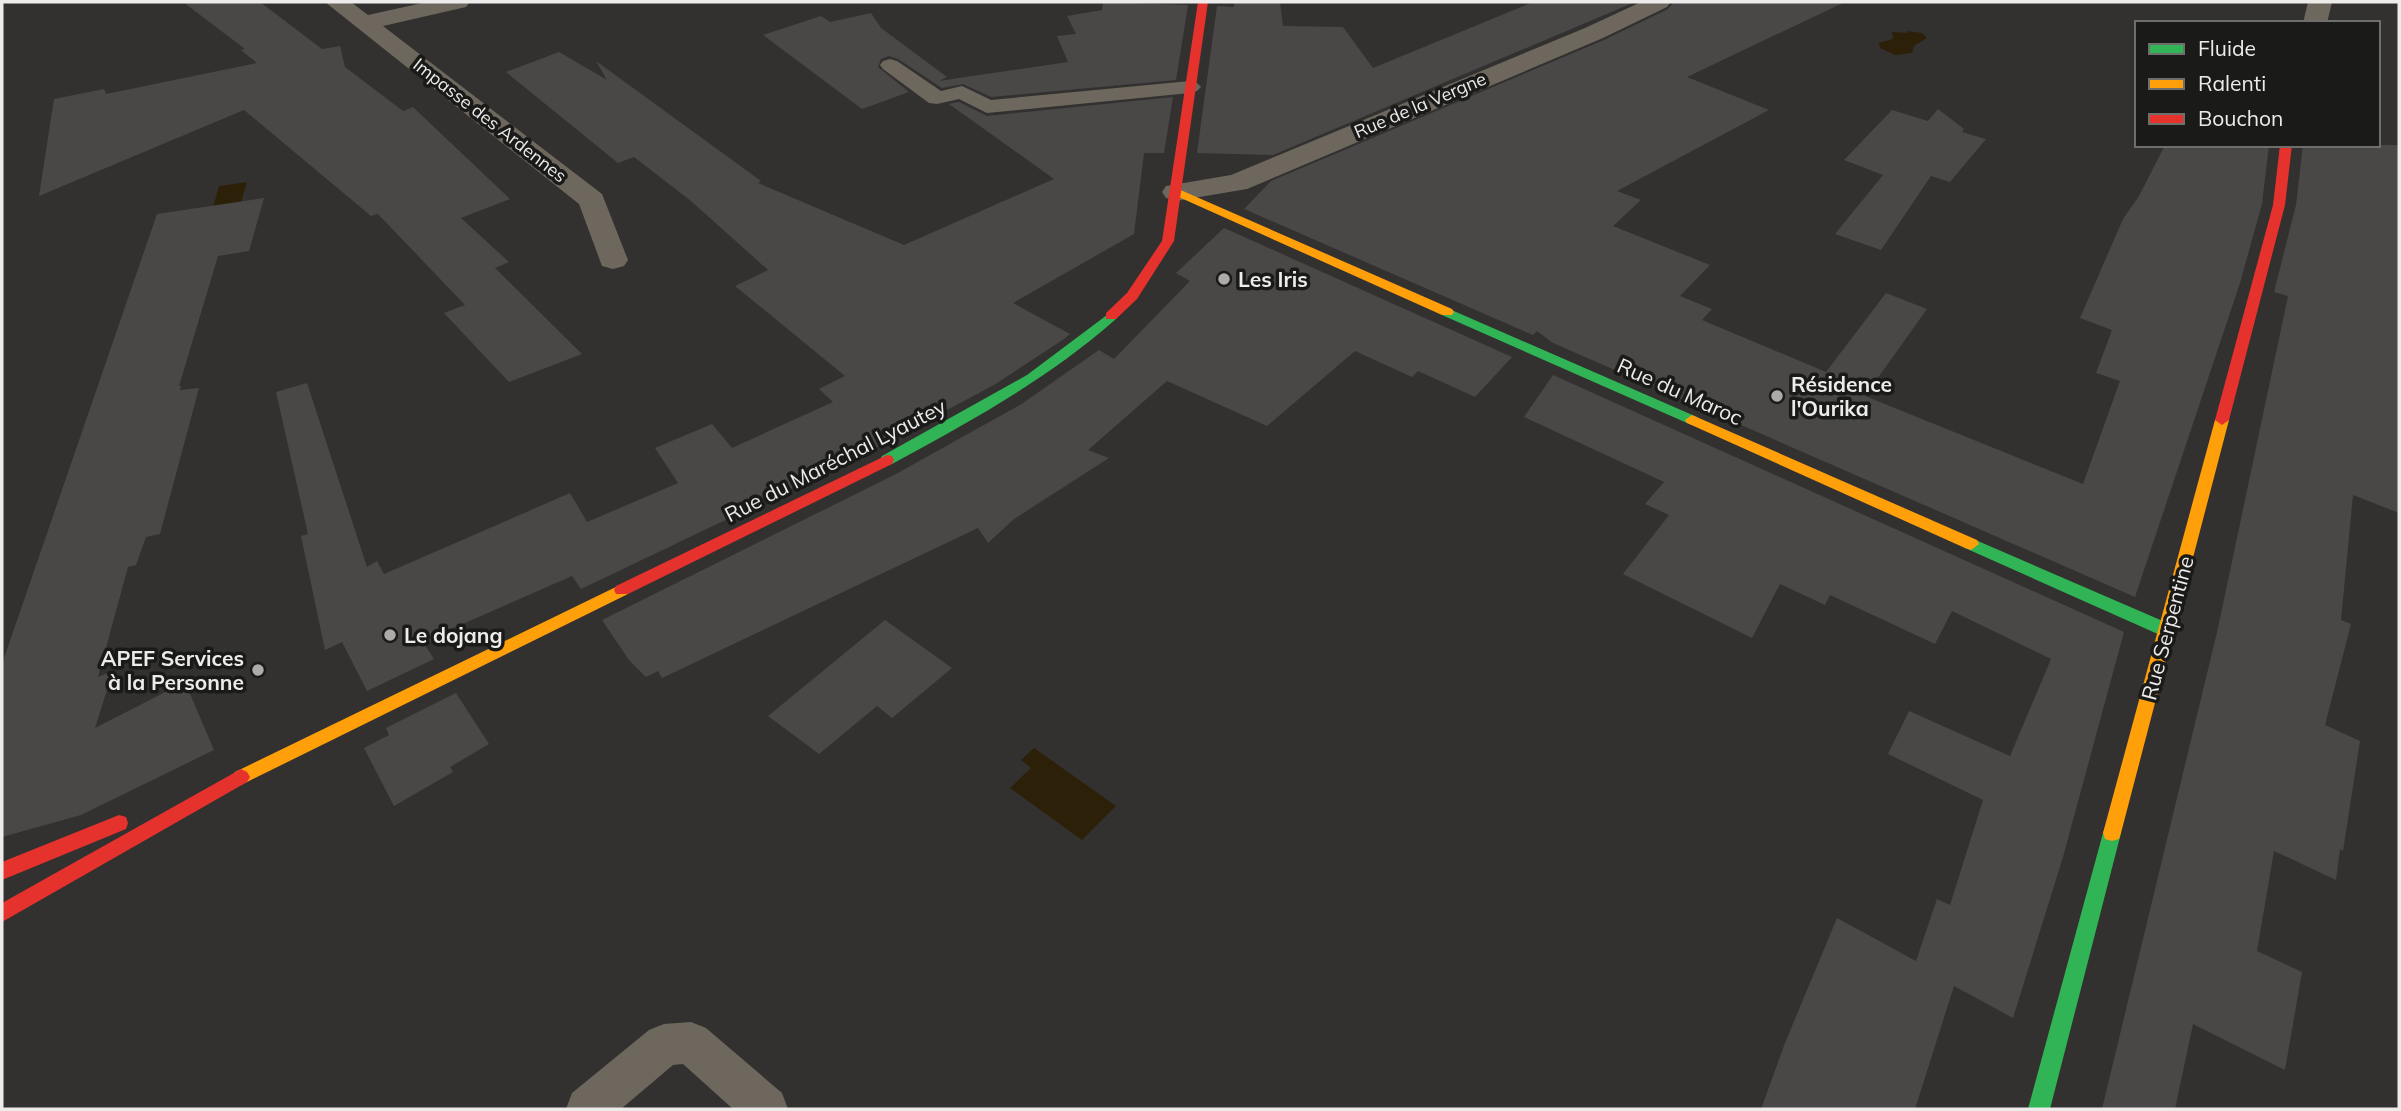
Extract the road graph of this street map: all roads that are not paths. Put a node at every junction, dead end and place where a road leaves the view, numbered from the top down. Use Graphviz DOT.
graph roads {
  1 [pos="337,2"];
  2 [pos="458,2"];
  3 [pos="1203,2"];
  4 [pos="1659,2"];
  5 [pos="2320,2"];
  6 [pos="2315,21"];
  7 [pos="367,22"];
  8 [pos="890,65"];
  9 [pos="1190,87"];
  10 [pos="2286,147"];
  11 [pos="1176,192"];
  12 [pos="613,260"];
  13 [pos="2166,630"];
  14 [pos="261,766"];
  15 [pos="2,871"];
  16 [pos="2,913"];
  17 [pos="588,1109"];
  18 [pos="766,1109"];
  19 [pos="2039,1109"];
  1 -- 7 [label="street, Impasse des Ardennes"];
  2 -- 7 [label="street"];
  3 -- 9 [label="street, Rue du Maréchal Lyautey"];
  4 -- 11 [label="street, Rue de la Vergne"];
  5 -- 6 [label="street"];
  7 -- 12 [label="street, Impasse des Ardennes"];
  8 -- 9 [label="lane"];
  9 -- 11 [label="street, Rue du Maréchal Lyautey"];
  10 -- 13 [label="street, Rue Serpentine"];
  11 -- 13 [label="street, Rue du Maroc"];
  11 -- 14 [label="street, Rue du Maréchal Lyautey"];
  13 -- 19 [label="street, Rue Serpentine"];
  14 -- 15 [label="street, Rue du Maréchal Lyautey"];
  14 -- 16 [label="street, Rue du Maréchal Lyautey"];
  17 -- 18 [label="lane"];
}
